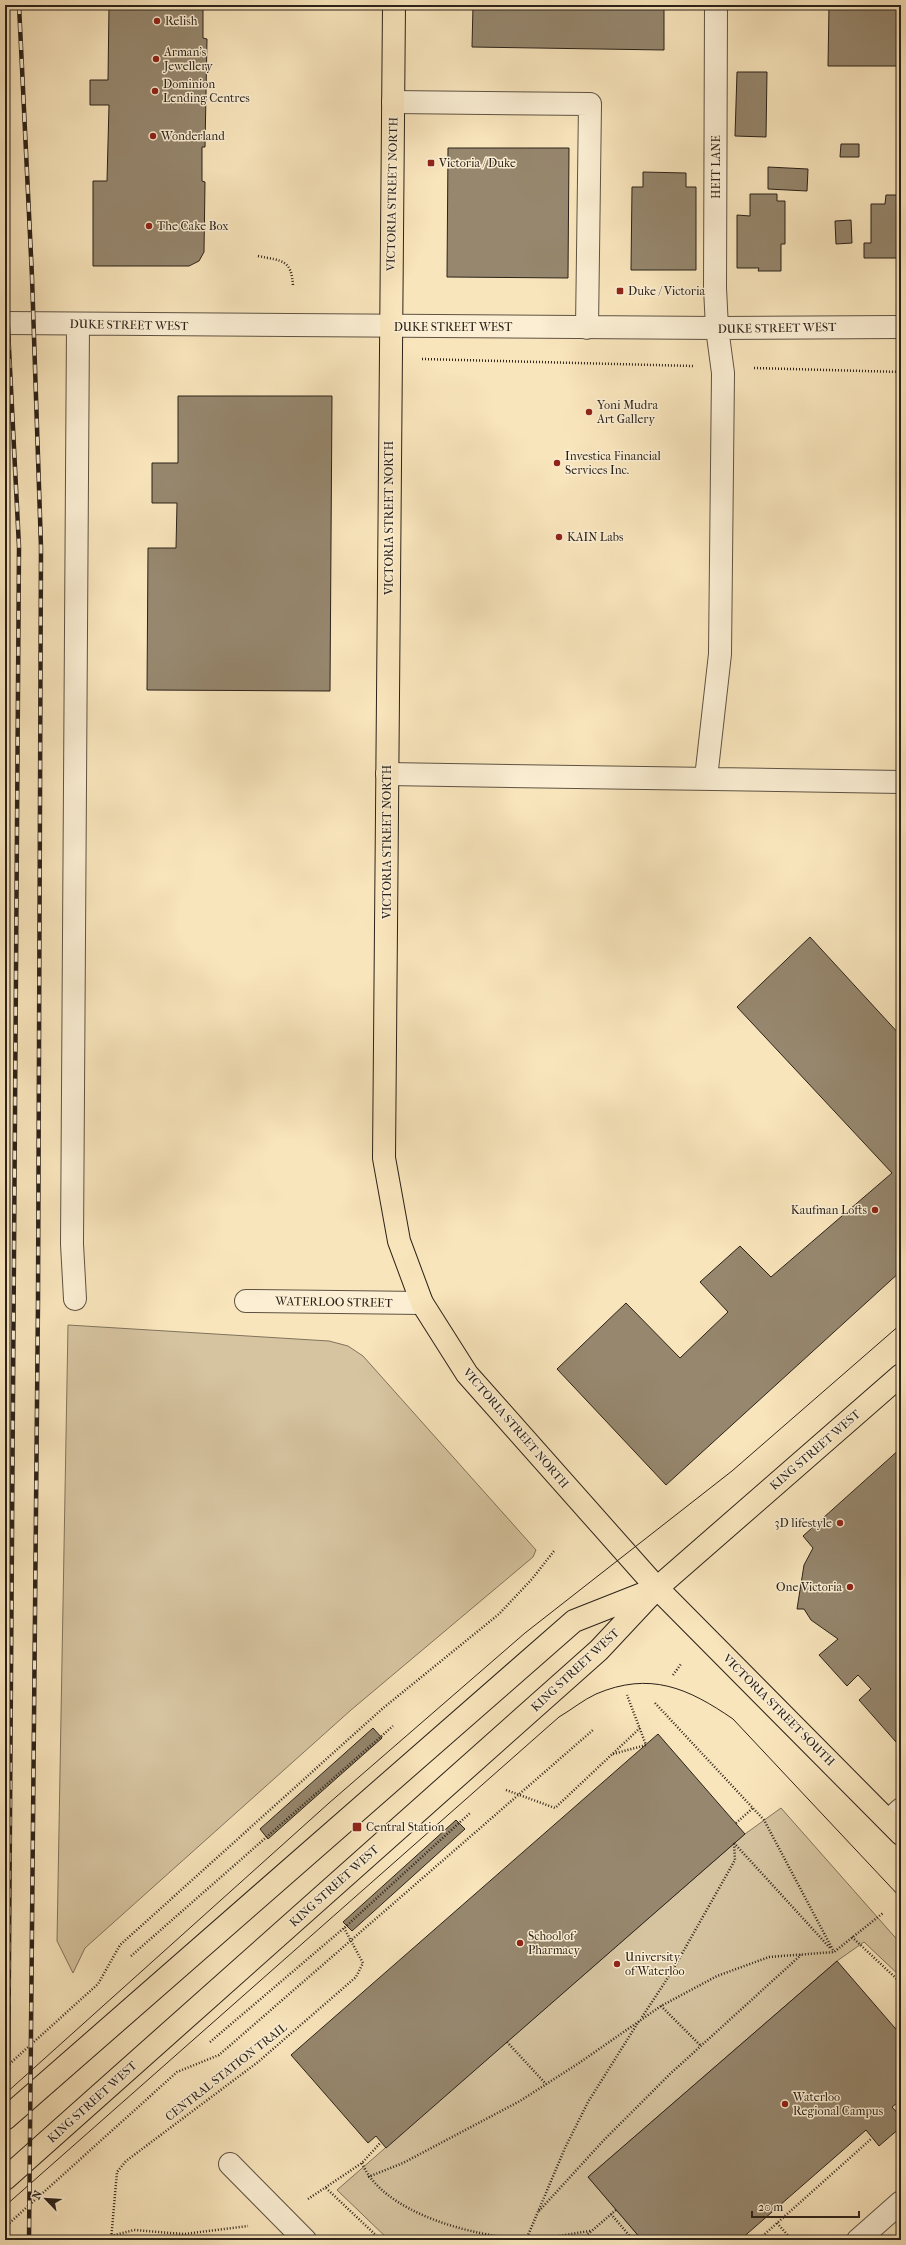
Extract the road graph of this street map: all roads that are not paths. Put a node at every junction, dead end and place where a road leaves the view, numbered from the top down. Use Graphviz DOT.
graph roads {
  1 [pos="394,5"];
  2 [pos="716,5"];
  3 [pos="393,102"];
  4 [pos="5,323"];
  5 [pos="78,324"];
  6 [pos="390,327"];
  7 [pos="901,327"];
  8 [pos="587,328"];
  9 [pos="717,328"];
  10 [pos="387,774"];
  11 [pos="706,778"];
  12 [pos="901,782"];
  13 [pos="75,1299"];
  14 [pos="246,1301"];
  15 [pos="422,1303"];
  16 [pos="901,1375"];
  17 [pos="657,1588"];
  18 [pos="897,1821"];
  19 [pos="5,2119"];
  20 [pos="230,2164"];
  21 [pos="5,2179"];
  22 [pos="901,2202"];
  23 [pos="305,2240"];
  24 [pos="858,2240"];
  1 -- 3 [label="main road, VICTORIA STREET NORTH"];
  2 -- 9 [label="street, HEIT LANE"];
  3 -- 6 [label="main road, VICTORIA STREET NORTH"];
  3 -- 8 [label="street"];
  4 -- 5 [label="street, DUKE STREET WEST"];
  5 -- 6 [label="street, DUKE STREET WEST"];
  5 -- 13 [label="street"];
  6 -- 8 [label="street, DUKE STREET WEST"];
  6 -- 10 [label="main road, VICTORIA STREET NORTH"];
  7 -- 9 [label="street, DUKE STREET WEST"];
  8 -- 9 [label="street, DUKE STREET WEST"];
  9 -- 11 [label="street, HEIT LANE"];
  10 -- 11 [label="street"];
  10 -- 15 [label="main road, VICTORIA STREET NORTH"];
  11 -- 12 [label="street"];
  14 -- 15 [label="street, WATERLOO STREET"];
  15 -- 17 [label="main road, VICTORIA STREET NORTH"];
  16 -- 17 [label="main road, KING STREET WEST"];
  17 -- 18 [label="main road, VICTORIA STREET SOUTH"];
  17 -- 19 [label="main road, KING STREET WEST"];
  17 -- 21 [label="main road, KING STREET WEST"];
  20 -- 23 [label="street"];
  22 -- 24 [label="street"];
}
